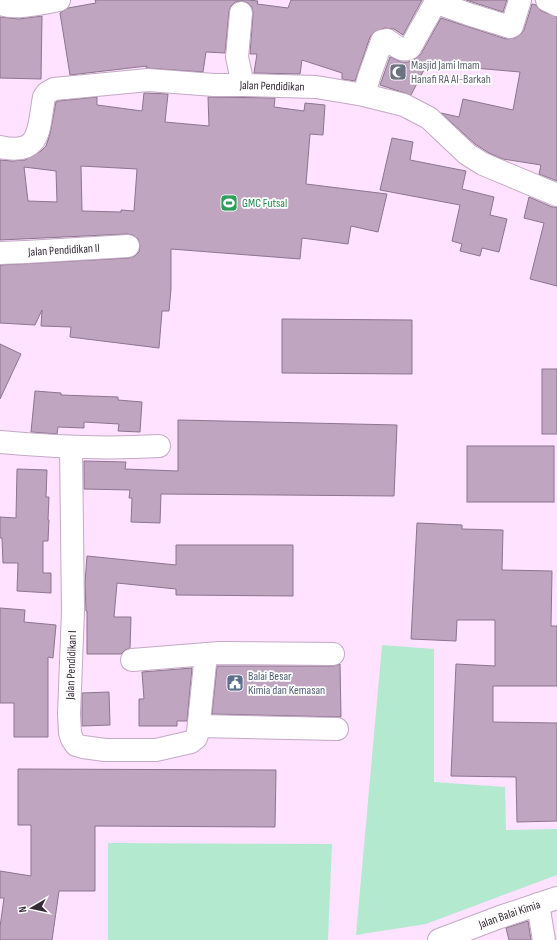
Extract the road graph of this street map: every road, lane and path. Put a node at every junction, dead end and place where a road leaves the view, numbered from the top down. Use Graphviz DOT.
graph roads {
  1 [pos="59,0"];
  2 [pos="520,0"];
  3 [pos="547,0"];
  4 [pos="0,3"];
  5 [pos="557,5"];
  6 [pos="241,13"];
  7 [pos="243,85"];
  8 [pos="364,95"];
  9 [pos="0,147"];
  10 [pos="557,195"];
  11 [pos="128,246"];
  12 [pos="0,253"];
  13 [pos="0,442"];
  14 [pos="159,446"];
  15 [pos="71,447"];
  16 [pos="206,654"];
  17 [pos="333,654"];
  18 [pos="132,660"];
  19 [pos="199,726"];
  20 [pos="337,729"];
  21 [pos="548,901"];
  22 [pos="440,940"];
  23 [pos="544,940"];
  1 -- 4 [label="street"];
  2 -- 8 [label="street"];
  3 -- 5 [label="street"];
  6 -- 7 [label="street"];
  7 -- 8 [label="street, Jalan Pendidikan"];
  7 -- 9 [label="street, Jalan Pendidikan"];
  8 -- 10 [label="street, Jalan Pendidikan"];
  11 -- 12 [label="street, Jalan Pendidikan II"];
  13 -- 15 [label="street"];
  14 -- 15 [label="street"];
  15 -- 19 [label="street, Jalan Pendidikan I"];
  16 -- 17 [label="street"];
  16 -- 18 [label="street"];
  16 -- 19 [label="street"];
  19 -- 20 [label="street"];
  21 -- 22 [label="street, Jalan Balai Kimia"];
  21 -- 23 [label="street"];
}
